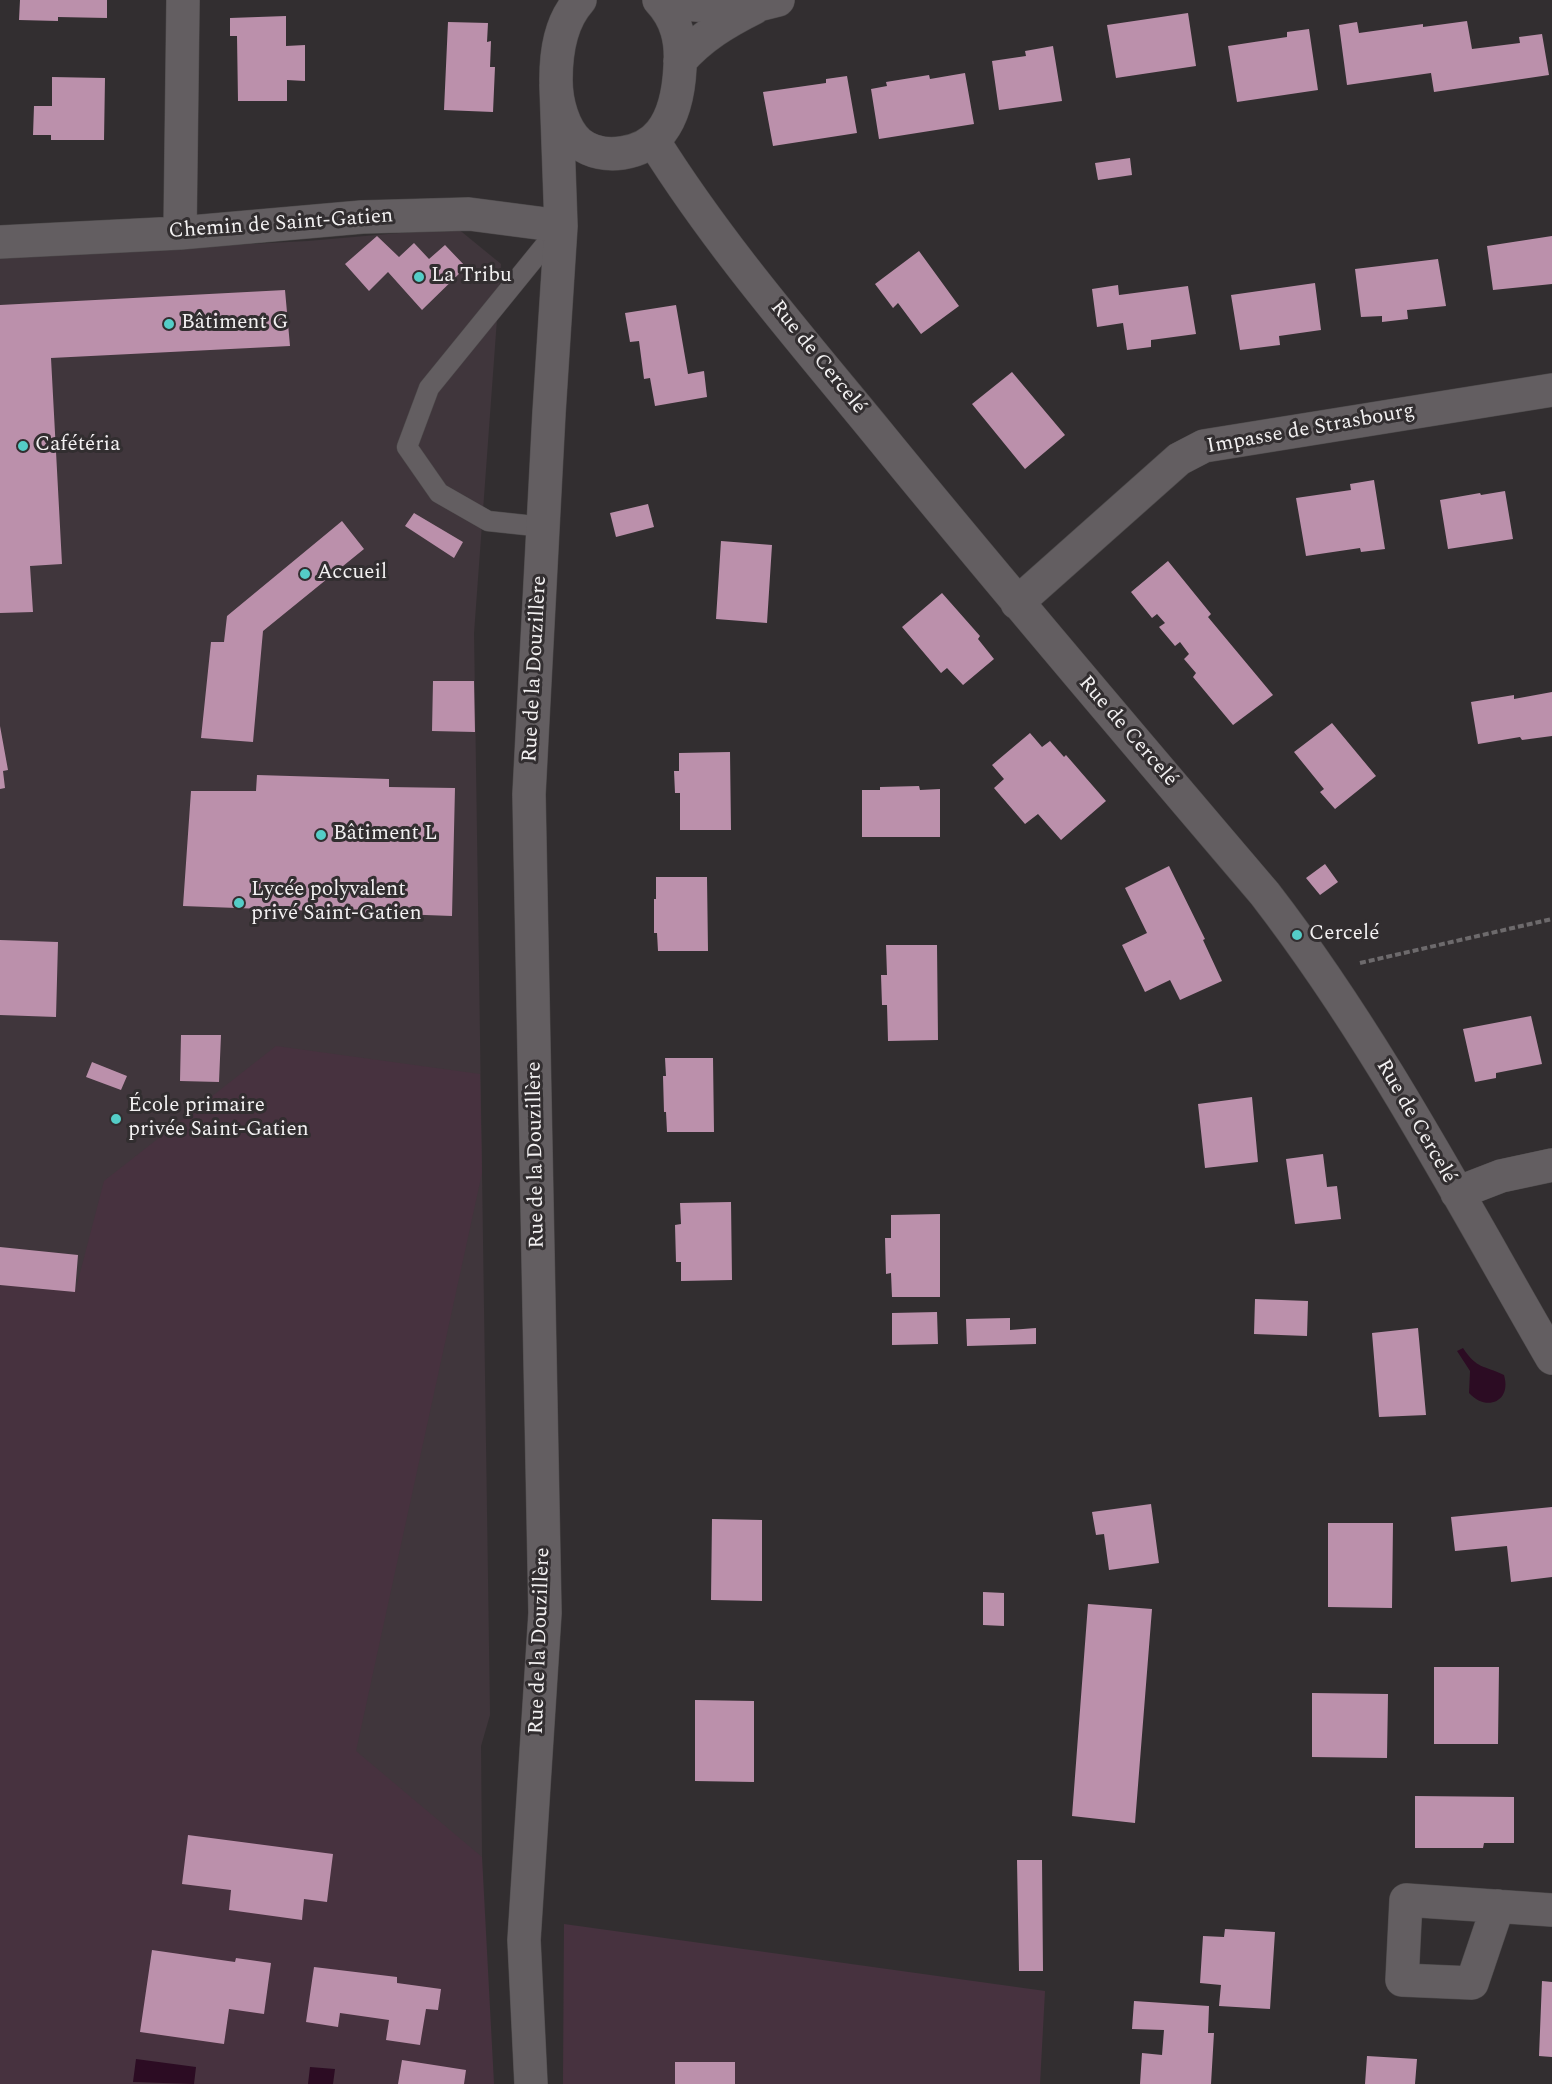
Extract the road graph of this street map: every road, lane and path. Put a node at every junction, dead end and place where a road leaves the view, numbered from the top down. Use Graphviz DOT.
graph roads {
  1 [pos="183,0"];
  2 [pos="580,0"];
  3 [pos="660,1"];
  4 [pos="768,3"];
  5 [pos="680,61"];
  6 [pos="556,85"];
  7 [pos="653,140"];
  8 [pos="590,149"];
  9 [pos="561,226"];
  10 [pos="180,233"];
  11 [pos="0,242"];
  12 [pos="1552,390"];
  13 [pos="544,526"];
  14 [pos="1017,603"];
  15 [pos="1552,919"];
  16 [pos="1329,981"];
  17 [pos="1552,1165"];
  18 [pos="1457,1193"];
  19 [pos="1552,1358"];
  20 [pos="1498,1906"];
  21 [pos="1552,1910"];
  22 [pos="531,2084"];
  1 -- 10 [label="street"];
  2 -- 6 [label="street"];
  3 -- 4 [label="street"];
  3 -- 5 [label="street"];
  4 -- 5 [label="street"];
  5 -- 7 [label="street"];
  6 -- 8 [label="street"];
  6 -- 9 [label="street, Rue de la Douzillère"];
  7 -- 8 [label="street"];
  7 -- 14 [label="street, Rue de Cercelé"];
  8 -- 9 [label="street, Rue de la Douzillère"];
  9 -- 10 [label="street, Chemin de Saint-Gatien"];
  9 -- 13 [label="street, Rue de la Douzillère"];
  9 -- 13 [label="lane"];
  10 -- 11 [label="street, Chemin de Saint-Gatien"];
  12 -- 14 [label="street, Impasse de Strasbourg"];
  13 -- 22 [label="street, Rue de la Douzillère"];
  14 -- 16 [label="street, Rue de Cercelé"];
  15 -- 16 [label="path"];
  16 -- 18 [label="street, Rue de Cercelé"];
  17 -- 18 [label="street"];
  18 -- 19 [label="street, Rue de Cercelé"];
  20 -- 21 [label="street"];
}
